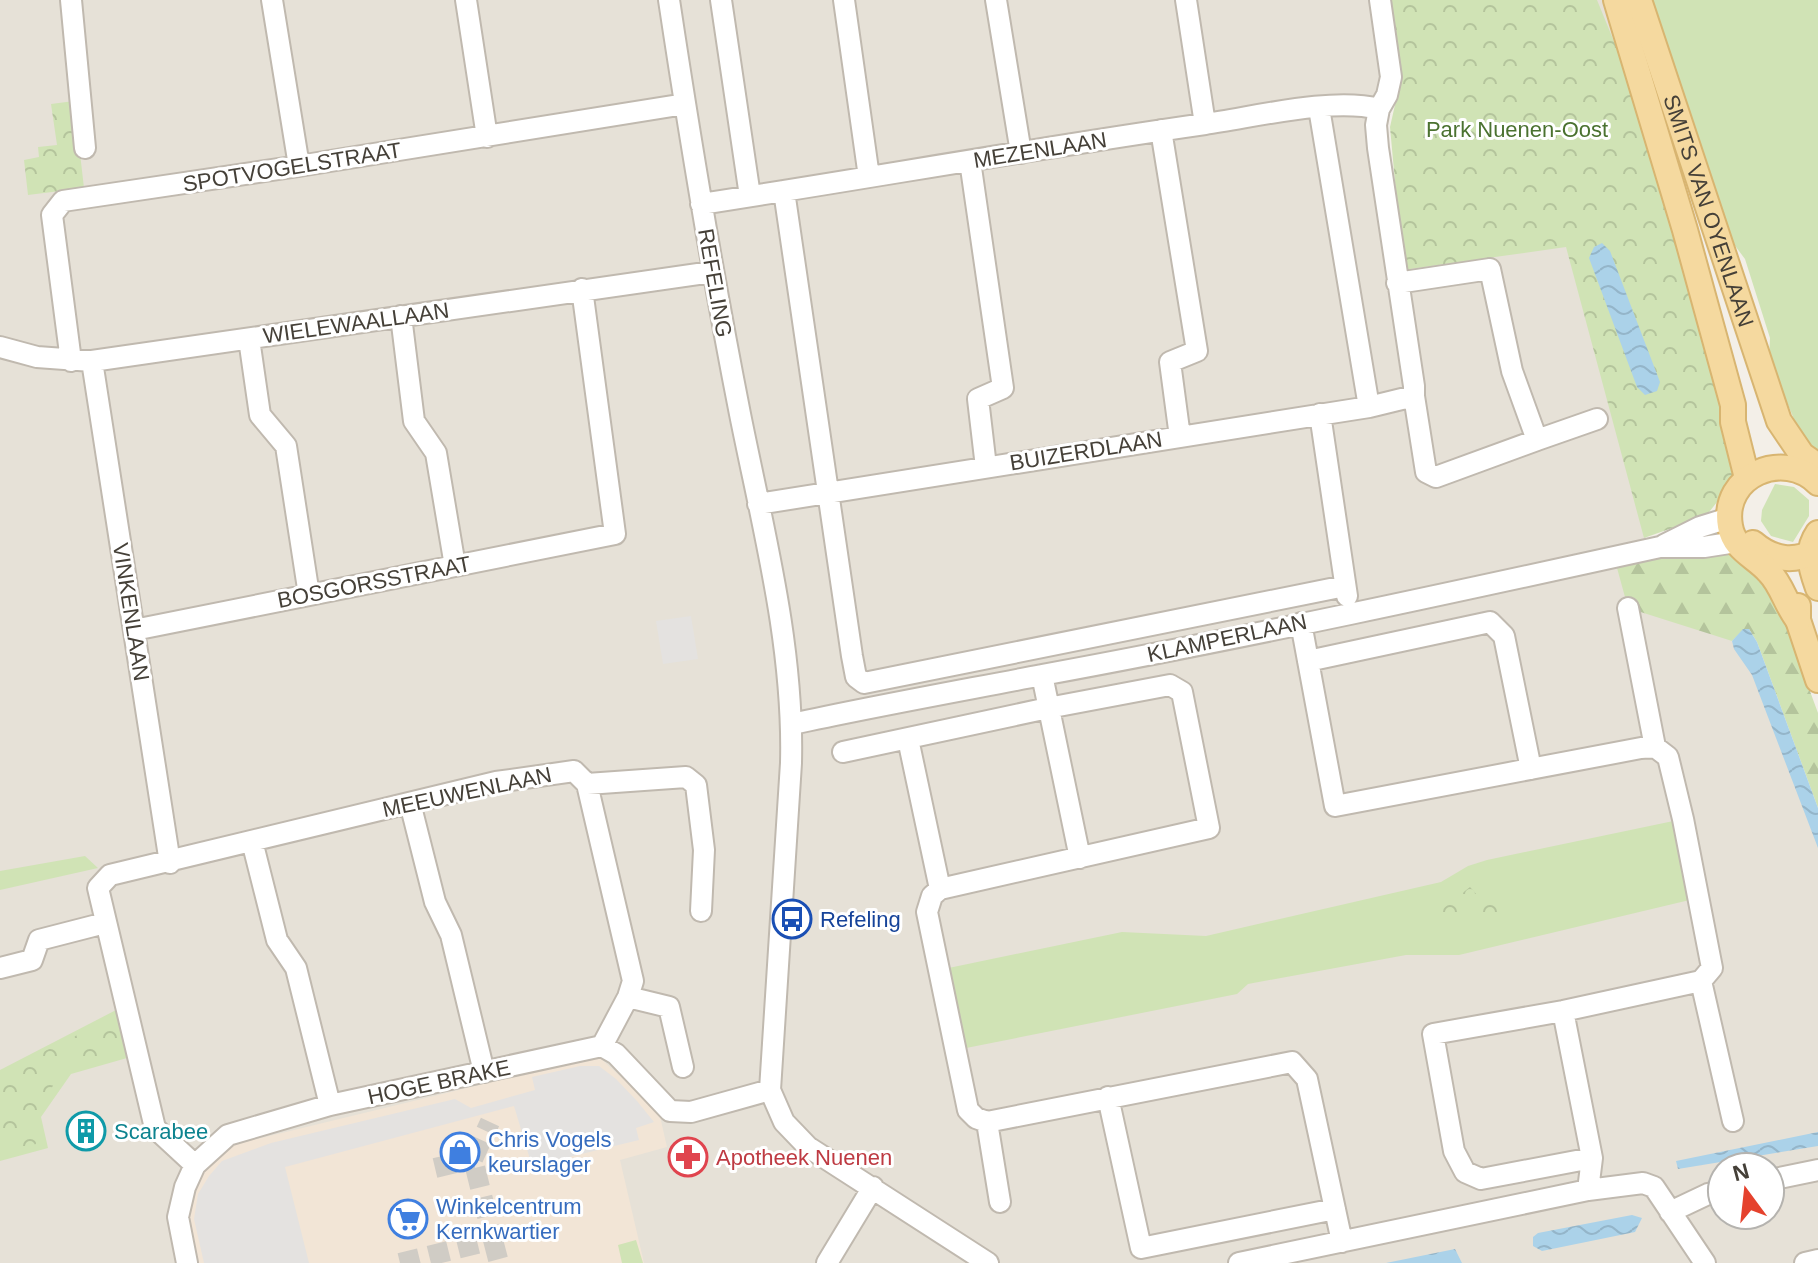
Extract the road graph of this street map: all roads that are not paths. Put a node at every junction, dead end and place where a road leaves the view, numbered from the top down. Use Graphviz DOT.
graph roads {
  1 [pos="71,0"];
  2 [pos="272,0"];
  3 [pos="466,0"];
  4 [pos="669,0"];
  5 [pos="721,0"];
  6 [pos="844,0"];
  7 [pos="996,0"];
  8 [pos="1186,0"];
  9 [pos="1380,0"];
  10 [pos="1616,0"];
  11 [pos="1639,0"];
  12 [pos="685,104"];
  13 [pos="1319,108"];
  14 [pos="1379,109"];
  15 [pos="1205,124"];
  16 [pos="1161,130"];
  17 [pos="487,137"];
  18 [pos="85,148"];
  19 [pos="1021,153"];
  20 [pos="970,161"];
  21 [pos="299,166"];
  22 [pos="869,177"];
  23 [pos="784,191"];
  24 [pos="750,196"];
  25 [pos="701,204"];
  26 [pos="712,272"];
  27 [pos="1397,283"];
  28 [pos="582,289"];
  29 [pos="401,316"];
  30 [pos="249,339"];
  31 [pos="0,347"];
  32 [pos="82,361"];
  33 [pos="1414,396"];
  34 [pos="1369,407"];
  35 [pos="1320,414"];
  36 [pos="1597,419"];
  37 [pos="1180,437"];
  38 [pos="1537,440"];
  39 [pos="1804,463"];
  40 [pos="986,467"];
  41 [pos="1753,475"];
  42 [pos="1818,483"];
  43 [pos="827,493"];
  44 [pos="758,504"];
  45 [pos="1729,518"];
  46 [pos="1742,540"];
  47 [pos="1815,546"];
  48 [pos="1660,547"];
  49 [pos="455,566"];
  50 [pos="1776,566"];
  51 [pos="1345,586"];
  52 [pos="1818,588"];
  53 [pos="309,595"];
  54 [pos="1628,608"];
  55 [pos="1350,612"];
  56 [pos="1301,623"];
  57 [pos="134,630"];
  58 [pos="1308,661"];
  59 [pos="1042,675"];
  60 [pos="1818,680"];
  61 [pos="1048,708"];
  62 [pos="792,724"];
  63 [pos="908,739"];
  64 [pos="1655,747"];
  65 [pos="843,752"];
  66 [pos="1531,769"];
  67 [pos="587,784"];
  68 [pos="410,803"];
  69 [pos="252,841"];
  70 [pos="1080,858"];
  71 [pos="170,863"];
  72 [pos="940,889"];
  73 [pos="701,911"];
  74 [pos="105,923"];
  75 [pos="0,968"];
  76 [pos="1701,981"];
  77 [pos="628,997"];
  78 [pos="1563,1011"];
  79 [pos="602,1046"];
  80 [pos="683,1067"];
  81 [pos="484,1072"];
  82 [pos="770,1090"];
  83 [pos="1108,1097"];
  84 [pos="330,1105"];
  85 [pos="1733,1121"];
  86 [pos="987,1122"];
  87 [pos="1592,1158"];
  88 [pos="195,1165"];
  89 [pos="1818,1170"];
  90 [pos="1786,1177"];
  91 [pos="873,1187"];
  92 [pos="1588,1190"];
  93 [pos="1706,1195"];
  94 [pos="1000,1202"];
  95 [pos="1335,1209"];
  96 [pos="1670,1212"];
  97 [pos="1342,1242"];
  98 [pos="1818,1260"];
  99 [pos="187,1263"];
  100 [pos="827,1263"];
  101 [pos="988,1263"];
  102 [pos="1239,1263"];
  103 [pos="1705,1263"];
  104 [pos="1805,1263"];
  1 -- 18 [label="street"];
  2 -- 21 [label="street"];
  3 -- 17 [label="street"];
  4 -- 12 [label="street, REFELING"];
  5 -- 24 [label="street"];
  6 -- 22 [label="street"];
  7 -- 19 [label="street"];
  8 -- 15 [label="street"];
  9 -- 14 [label="street"];
  10 -- 41 [label="main road, SMITS VAN OYENLAAN"];
  11 -- 39 [label="main road, SMITS VAN OYENLAAN"];
  12 -- 17 [label="street, SPOTVOGELSTRAAT"];
  12 -- 25 [label="street, REFELING"];
  13 -- 14 [label="street, MEZENLAAN"];
  13 -- 15 [label="street, MEZENLAAN"];
  13 -- 34 [label="street"];
  14 -- 27 [label="street"];
  15 -- 16 [label="street, MEZENLAAN"];
  16 -- 19 [label="street, MEZENLAAN"];
  16 -- 37 [label="street"];
  17 -- 21 [label="street, SPOTVOGELSTRAAT"];
  19 -- 20 [label="street, MEZENLAAN"];
  20 -- 22 [label="street, MEZENLAAN"];
  20 -- 40 [label="street"];
  21 -- 32 [label="street, SPOTVOGELSTRAAT"];
  22 -- 23 [label="street, MEZENLAAN"];
  23 -- 24 [label="street, MEZENLAAN"];
  23 -- 43 [label="street"];
  24 -- 25 [label="street, MEZENLAAN"];
  25 -- 26 [label="street, REFELING"];
  26 -- 28 [label="street, WIELEWAALLAAN"];
  26 -- 44 [label="street, REFELING"];
  27 -- 33 [label="street"];
  27 -- 38 [label="street"];
  28 -- 29 [label="street, WIELEWAALLAAN"];
  28 -- 49 [label="street, BOSGORSSTRAAT"];
  29 -- 30 [label="street, WIELEWAALLAAN"];
  29 -- 49 [label="street"];
  30 -- 32 [label="street, WIELEWAALLAAN"];
  30 -- 53 [label="street"];
  31 -- 32 [label="street, WIELEWAALLAAN"];
  32 -- 57 [label="street, VINKENLAAN"];
  33 -- 34 [label="street, BUIZERDLAAN"];
  33 -- 38 [label="street"];
  34 -- 35 [label="street, BUIZERDLAAN"];
  35 -- 37 [label="street, BUIZERDLAAN"];
  35 -- 51 [label="street"];
  36 -- 38 [label="street"];
  37 -- 40 [label="street, BUIZERDLAAN"];
  39 -- 41 [label="main road"];
  39 -- 42 [label="main road"];
  40 -- 43 [label="street, BUIZERDLAAN"];
  41 -- 45 [label="main road"];
  41 -- 46 [label="main road"];
  43 -- 44 [label="street, BUIZERDLAAN"];
  43 -- 51 [label="street, KLAMPERLAAN"];
  44 -- 62 [label="street, REFELING"];
  45 -- 46 [label="main road"];
  45 -- 48 [label="street, KLAMPERLAAN"];
  46 -- 48 [label="street, KLAMPERLAAN"];
  46 -- 50 [label="main road"];
  47 -- 50 [label="main road"];
  47 -- 52 [label="main road"];
  48 -- 55 [label="street, KLAMPERLAAN"];
  49 -- 53 [label="street, BOSGORSSTRAAT"];
  50 -- 60 [label="main road"];
  51 -- 55 [label="street"];
  53 -- 57 [label="street, BOSGORSSTRAAT"];
  54 -- 64 [label="street"];
  55 -- 56 [label="street, KLAMPERLAAN"];
  56 -- 58 [label="street"];
  56 -- 59 [label="street, KLAMPERLAAN"];
  57 -- 71 [label="street, VINKENLAAN"];
  58 -- 66 [label="street"];
  58 -- 66 [label="street"];
  59 -- 61 [label="street"];
  59 -- 62 [label="street, KLAMPERLAAN"];
  61 -- 63 [label="street"];
  61 -- 70 [label="street"];
  61 -- 70 [label="street"];
  62 -- 82 [label="street, REFELING"];
  63 -- 65 [label="street"];
  63 -- 72 [label="street"];
  64 -- 66 [label="street"];
  64 -- 76 [label="street"];
  67 -- 68 [label="street, MEEUWENLAAN"];
  67 -- 73 [label="street, MEEUWENLAAN"];
  67 -- 77 [label="street"];
  68 -- 69 [label="street, MEEUWENLAAN"];
  68 -- 81 [label="street"];
  69 -- 71 [label="street, MEEUWENLAAN"];
  69 -- 84 [label="street"];
  70 -- 72 [label="street"];
  71 -- 74 [label="street, MEEUWENLAAN"];
  72 -- 86 [label="street"];
  74 -- 75 [label="street"];
  74 -- 88 [label="street"];
  76 -- 78 [label="street"];
  76 -- 85 [label="street"];
  77 -- 79 [label="street"];
  77 -- 80 [label="street"];
  78 -- 87 [label="street"];
  78 -- 87 [label="street"];
  79 -- 81 [label="street, HOGE BRAKE"];
  79 -- 82 [label="street"];
  81 -- 84 [label="street, HOGE BRAKE"];
  82 -- 91 [label="street"];
  83 -- 86 [label="street"];
  83 -- 95 [label="street"];
  83 -- 95 [label="street"];
  84 -- 88 [label="street, HOGE BRAKE"];
  86 -- 94 [label="street"];
  87 -- 92 [label="street"];
  88 -- 99 [label="street, HOGE BRAKE"];
  89 -- 90 [label="street"];
  91 -- 100 [label="street"];
  91 -- 101 [label="street"];
  92 -- 96 [label="street"];
  92 -- 97 [label="street"];
  93 -- 96 [label="street"];
  95 -- 97 [label="street"];
  96 -- 103 [label="street"];
  97 -- 102 [label="street"];
  98 -- 104 [label="street"];
}
